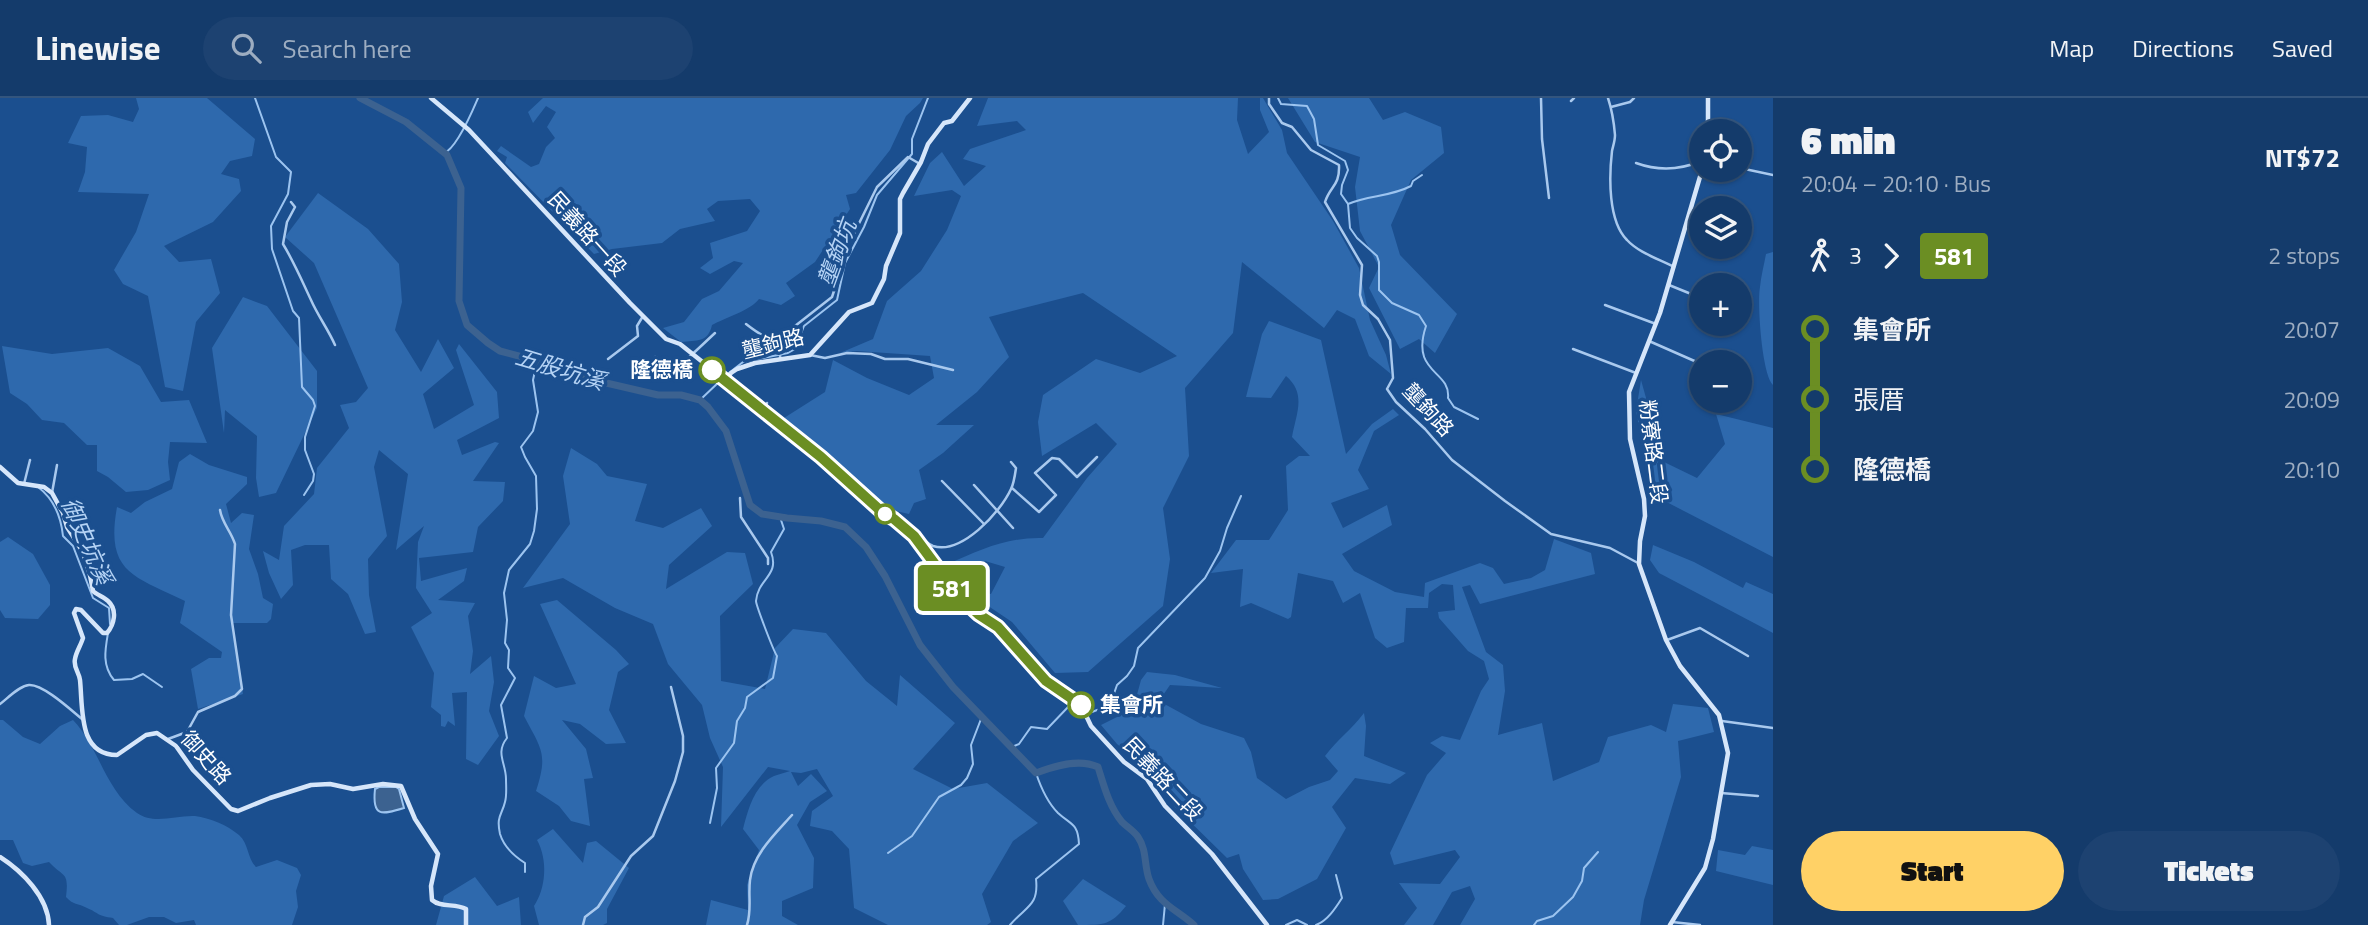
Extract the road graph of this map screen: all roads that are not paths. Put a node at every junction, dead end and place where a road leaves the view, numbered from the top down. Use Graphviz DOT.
graph roads {
  1 [pos="431,98"];
  2 [pos="970,98"];
  3 [pos="1269,98"];
  4 [pos="1541,98"];
  5 [pos="1608,98"];
  6 [pos="1634,98"];
  7 [pos="1708,98"];
  8 [pos="1611,107"];
  9 [pos="1708,119"];
  10 [pos="1636,163"];
  11 [pos="920,164"];
  12 [pos="1689,166"];
  13 [pos="1752,171"];
  14 [pos="1773,175"];
  15 [pos="1699,182"];
  16 [pos="1549,198"];
  17 [pos="291,202"];
  18 [pos="1674,267"];
  19 [pos="1669,285"];
  20 [pos="1689,293"];
  21 [pos="1605,305"];
  22 [pos="643,316"];
  23 [pos="746,324"];
  24 [pos="1656,324"];
  25 [pos="715,332"];
  26 [pos="781,337"];
  27 [pos="1648,341"];
  28 [pos="335,345"];
  29 [pos="1573,349"];
  30 [pos="692,354"];
  31 [pos="810,355"];
  32 [pos="780,356"];
  33 [pos="655,357"];
  34 [pos="608,359"];
  35 [pos="1689,359"];
  36 [pos="953,370"];
  37 [pos="1636,373"];
  38 [pos="723,378"];
  39 [pos="767,403"];
  40 [pos="764,411"];
  41 [pos="1097,457"];
  42 [pos="30,460"];
  43 [pos="1011,462"];
  44 [pos="57,465"];
  45 [pos="0,467"];
  46 [pos="942,481"];
  47 [pos="24,485"];
  48 [pos="974,485"];
  49 [pos="1012,488"];
  50 [pos="52,494"];
  51 [pos="740,498"];
  52 [pos="220,510"];
  53 [pos="997,510"];
  54 [pos="894,519"];
  55 [pos="984,524"];
  56 [pos="1013,528"];
  57 [pos="768,564"];
  58 [pos="1639,564"];
  59 [pos="1666,640"];
  60 [pos="1748,656"];
  61 [pos="671,687"];
  62 [pos="0,704"];
  63 [pos="84,721"];
  64 [pos="1722,721"];
  65 [pos="1773,729"];
  66 [pos="168,739"];
  67 [pos="1721,793"];
  68 [pos="1758,796"];
  69 [pos="792,815"];
  70 [pos="0,857"];
  71 [pos="1671,923"];
  72 [pos="49,925"];
  73 [pos="466,925"];
  74 [pos="583,925"];
  75 [pos="747,925"];
  76 [pos="1268,925"];
  77 [pos="1700,925"];
  1 -- 22 [label="main road, 民義路一段"];
  2 -- 11 [label="main road, 壟鉤路"];
  3 -- 58 [label="street, 壟鉤路"];
  4 -- 16 [label="street"];
  5 -- 8 [label="street"];
  6 -- 8 [label="street"];
  7 -- 9 [label="main road"];
  8 -- 18 [label="street"];
  10 -- 12 [label="street"];
  11 -- 26 [label="street"];
  11 -- 31 [label="main road, 壟鉤路"];
  13 -- 14 [label="street"];
  15 -- 18 [label="main road, 粉寮路二段"];
  17 -- 28 [label="street"];
  18 -- 19 [label="main road, 粉寮路二段"];
  19 -- 20 [label="street"];
  19 -- 24 [label="main road, 粉寮路二段"];
  21 -- 24 [label="street"];
  22 -- 30 [label="main road, 民義路一段"];
  22 -- 34 [label="street"];
  23 -- 26 [label="street"];
  24 -- 27 [label="main road, 粉寮路二段"];
  25 -- 30 [label="street"];
  26 -- 32 [label="street"];
  27 -- 35 [label="street"];
  27 -- 37 [label="main road, 粉寮路二段"];
  29 -- 37 [label="street"];
  30 -- 33 [label="street"];
  30 -- 38 [label="main road, 民義路二段"];
  31 -- 32 [label="main road, 壟鉤路"];
  31 -- 36 [label="street"];
  32 -- 38 [label="main road, 壟鉤路"];
  37 -- 58 [label="main road, 粉寮路二段"];
  38 -- 40 [label="main road, 民義路二段"];
  39 -- 40 [label="street"];
  40 -- 54 [label="main road, 民義路二段"];
  41 -- 49 [label="street"];
  42 -- 47 [label="street"];
  43 -- 49 [label="street"];
  44 -- 50 [label="street"];
  45 -- 47 [label="main road"];
  46 -- 55 [label="street"];
  47 -- 50 [label="main road"];
  48 -- 53 [label="street"];
  49 -- 53 [label="street"];
  50 -- 63 [label="main road, 御史路"];
  51 -- 57 [label="street"];
  52 -- 66 [label="street"];
  53 -- 55 [label="street"];
  53 -- 56 [label="street"];
  54 -- 55 [label="street"];
  54 -- 76 [label="main road, 民義路二段"];
  58 -- 59 [label="main road, 粉寮路二段"];
  59 -- 60 [label="street"];
  59 -- 64 [label="main road, 粉寮路二段"];
  61 -- 74 [label="street"];
  62 -- 63 [label="street"];
  63 -- 66 [label="main road, 御史路"];
  64 -- 65 [label="street"];
  64 -- 67 [label="main road, 粉寮路二段"];
  66 -- 73 [label="main road, 御史路"];
  67 -- 68 [label="street"];
  67 -- 71 [label="main road, 粉寮路二段"];
  69 -- 75 [label="street"];
  70 -- 72 [label="main road"];
  71 -- 77 [label="street"];
}
